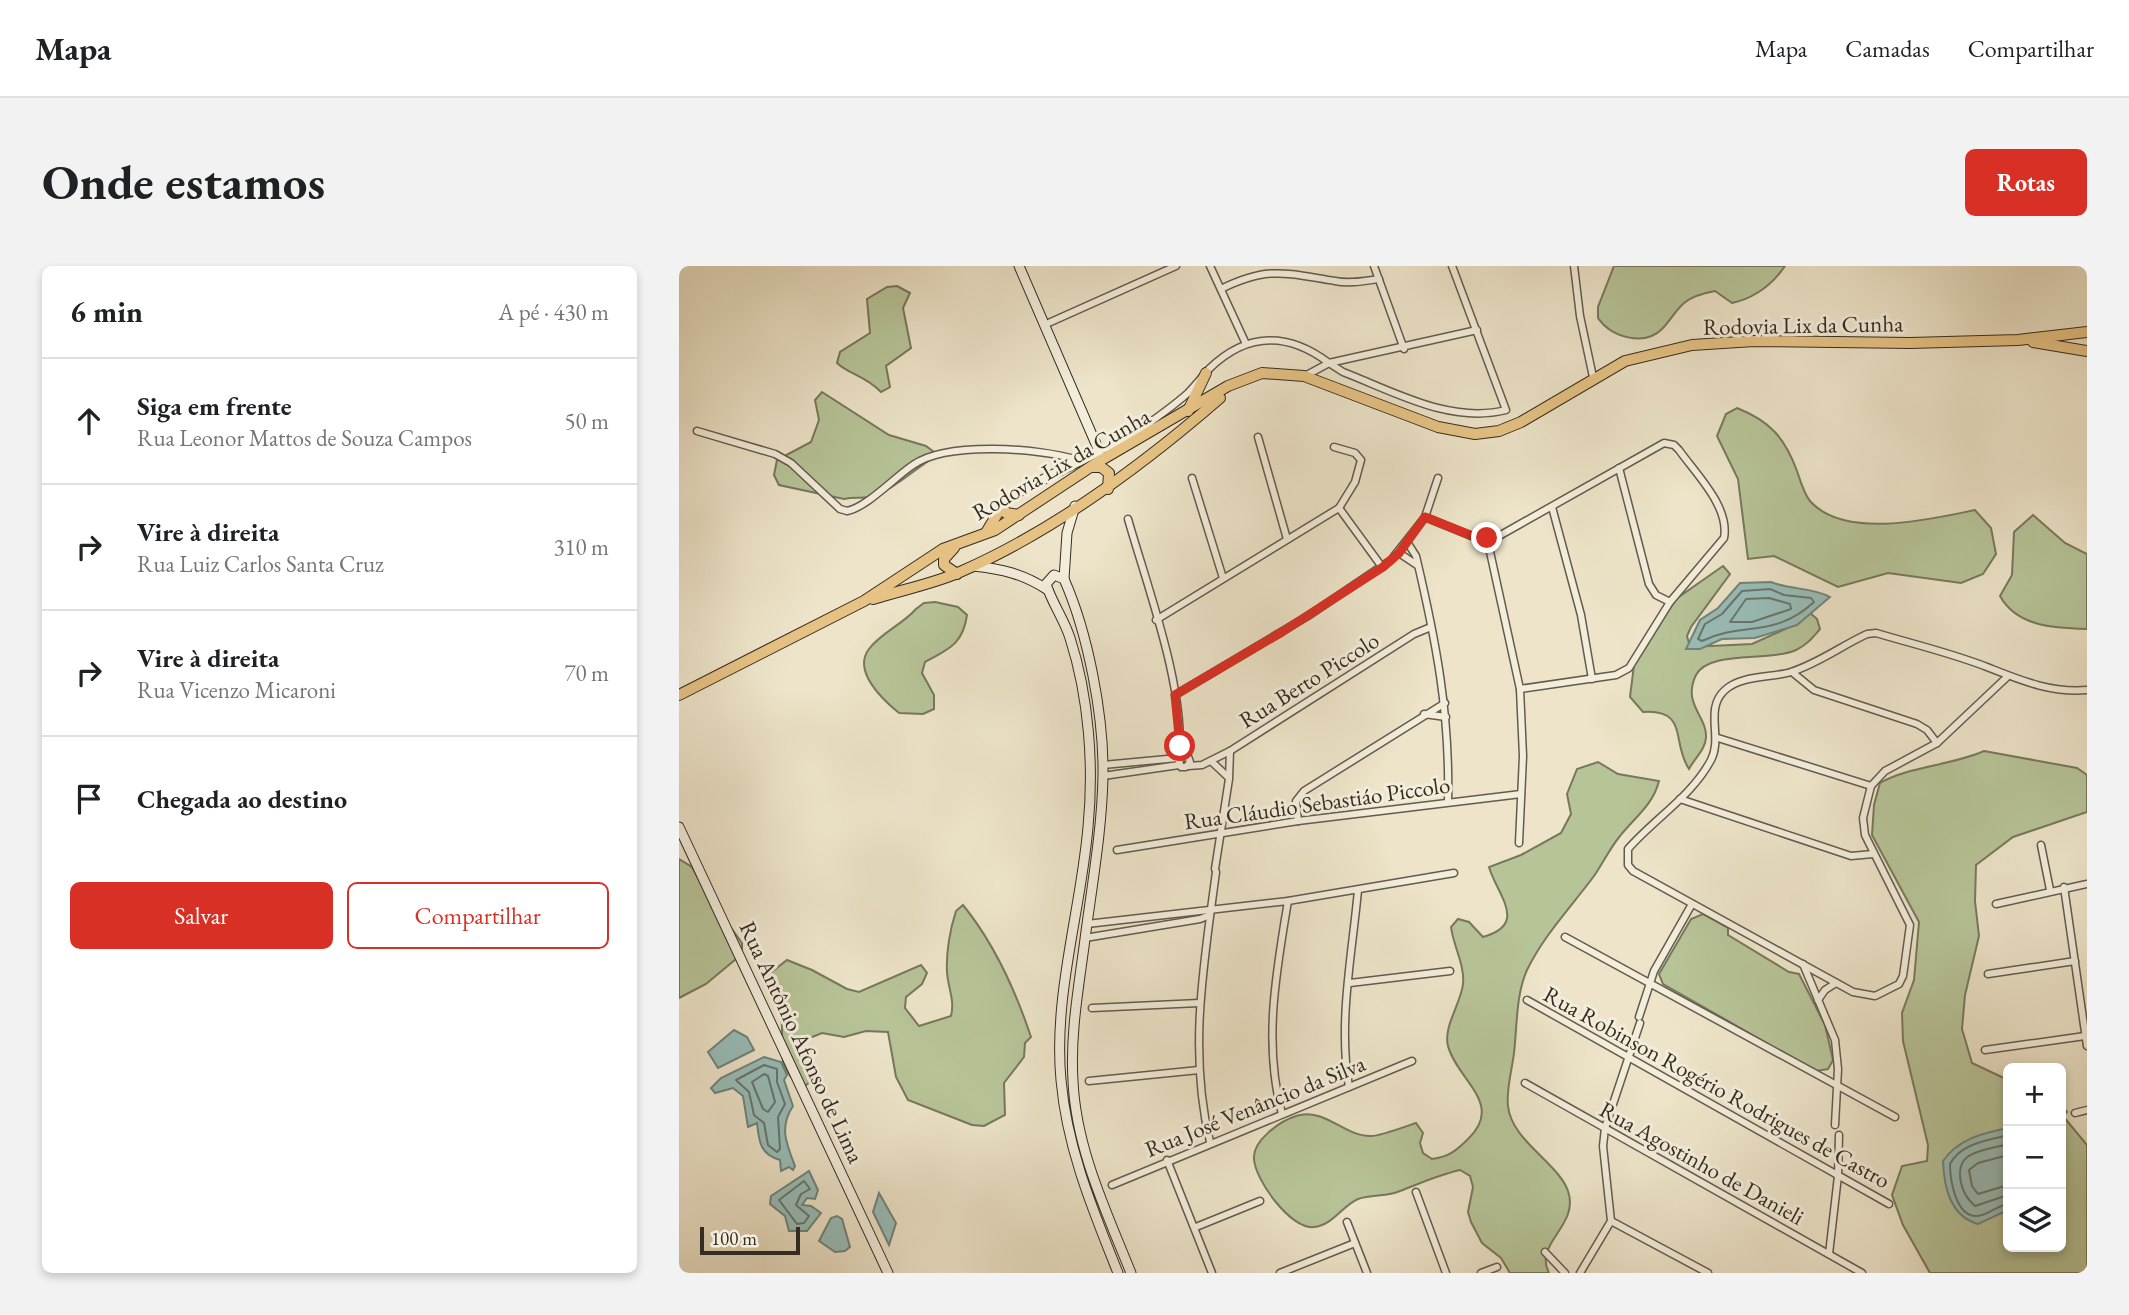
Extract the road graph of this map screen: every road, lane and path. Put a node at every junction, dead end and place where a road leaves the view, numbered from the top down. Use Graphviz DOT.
graph roads {
  1 [pos="1019,266"];
  2 [pos="1176,266"];
  3 [pos="1210,266"];
  4 [pos="1374,266"];
  5 [pos="1452,266"];
  6 [pos="1574,266"];
  7 [pos="1379,279"];
  8 [pos="1221,289"];
  9 [pos="1044,325"];
  10 [pos="1477,330"];
  11 [pos="2087,332"];
  12 [pos="2018,340"];
  13 [pos="1246,344"];
  14 [pos="1403,349"];
  15 [pos="2087,351"];
  16 [pos="1328,363"];
  17 [pos="1206,373"];
  18 [pos="1304,376"];
  19 [pos="1593,377"];
  20 [pos="1242,380"];
  21 [pos="1188,411"];
  22 [pos="697,430"];
  23 [pos="1258,437"];
  24 [pos="1334,447"];
  25 [pos="1099,451"];
  26 [pos="1078,460"];
  27 [pos="1093,467"];
  28 [pos="1619,468"];
  29 [pos="1192,478"];
  30 [pos="1438,478"];
  31 [pos="1107,489"];
  32 [pos="1002,506"];
  33 [pos="1075,506"];
  34 [pos="1552,507"];
  35 [pos="1339,508"];
  36 [pos="1021,515"];
  37 [pos="1425,517"];
  38 [pos="1128,519"];
  39 [pos="984,534"];
  40 [pos="1487,538"];
  41 [pos="1287,539"];
  42 [pos="1407,542"];
  43 [pos="959,543"];
  44 [pos="1399,553"];
  45 [pos="973,566"];
  46 [pos="1418,566"];
  47 [pos="1383,567"];
  48 [pos="957,574"];
  49 [pos="1223,578"];
  50 [pos="1064,579"];
  51 [pos="1048,590"];
  52 [pos="864,601"];
  53 [pos="1670,602"];
  54 [pos="1156,620"];
  55 [pos="1431,627"];
  56 [pos="1792,672"];
  57 [pos="2007,677"];
  58 [pos="1592,679"];
  59 [pos="1520,689"];
  60 [pos="2087,690"];
  61 [pos="679,695"];
  62 [pos="1175,695"];
  63 [pos="1445,703"];
  64 [pos="1424,715"];
  65 [pos="1446,717"];
  66 [pos="1182,738"];
  67 [pos="1718,738"];
  68 [pos="1937,743"];
  69 [pos="1230,751"];
  70 [pos="1179,760"];
  71 [pos="1188,761"];
  72 [pos="1208,762"];
  73 [pos="1103,765"];
  74 [pos="1103,776"];
  75 [pos="1229,779"];
  76 [pos="1871,786"];
  77 [pos="1521,794"];
  78 [pos="1680,799"];
  79 [pos="1448,801"];
  80 [pos="1298,821"];
  81 [pos="679,827"];
  82 [pos="1221,834"];
  83 [pos="1519,844"];
  84 [pos="2041,845"];
  85 [pos="1117,850"];
  86 [pos="1873,854"];
  87 [pos="1454,873"];
  88 [pos="2087,884"];
  89 [pos="2064,887"];
  90 [pos="1358,890"];
  91 [pos="2050,890"];
  92 [pos="1288,901"];
  93 [pos="1692,904"];
  94 [pos="1997,904"];
  95 [pos="1210,912"];
  96 [pos="1087,925"];
  97 [pos="1565,937"];
  98 [pos="1085,938"];
  99 [pos="2075,961"];
  100 [pos="1803,964"];
  101 [pos="1450,971"];
  102 [pos="1988,974"];
  103 [pos="1350,983"];
  104 [pos="1649,983"];
  105 [pos="1836,983"];
  106 [pos="1527,1000"];
  107 [pos="1818,1000"];
  108 [pos="1199,1003"];
  109 [pos="1092,1008"];
  110 [pos="2085,1036"];
  111 [pos="2087,1046"];
  112 [pos="1985,1050"];
  113 [pos="1628,1058"];
  114 [pos="1412,1061"];
  115 [pos="1199,1070"];
  116 [pos="1089,1081"];
  117 [pos="1525,1083"];
  118 [pos="1837,1086"];
  119 [pos="1349,1087"];
  120 [pos="2087,1110"];
  121 [pos="2075,1113"];
  122 [pos="1282,1114"];
  123 [pos="1895,1118"];
  124 [pos="1835,1125"];
  125 [pos="1605,1128"];
  126 [pos="1839,1135"];
  127 [pos="1210,1142"];
  128 [pos="1167,1160"];
  129 [pos="1838,1176"];
  130 [pos="1112,1185"];
  131 [pos="1416,1192"];
  132 [pos="1260,1201"];
  133 [pos="1889,1204"];
  134 [pos="1611,1221"];
  135 [pos="1347,1222"];
  136 [pos="1196,1227"];
  137 [pos="1355,1243"];
  138 [pos="1545,1252"];
  139 [pos="1829,1254"];
  140 [pos="1497,1267"];
  141 [pos="888,1273"];
  142 [pos="1118,1273"];
  143 [pos="1131,1273"];
  144 [pos="1212,1273"];
  145 [pos="1279,1273"];
  146 [pos="1367,1273"];
  147 [pos="1446,1273"];
  148 [pos="1481,1273"];
  149 [pos="1565,1273"];
  150 [pos="1580,1273"];
  151 [pos="1708,1273"];
  152 [pos="1862,1273"];
  1 -- 9 [label="main road"];
  2 -- 9 [label="street"];
  3 -- 8 [label="street"];
  4 -- 7 [label="street"];
  5 -- 10 [label="street"];
  6 -- 19 [label="street"];
  7 -- 8 [label="street"];
  7 -- 14 [label="street"];
  8 -- 13 [label="street"];
  9 -- 25 [label="main road"];
  10 -- 14 [label="street"];
  10 -- 16 [label="street"];
  11 -- 12 [label="main road, Rodovia Lix da Cunha"];
  12 -- 15 [label="main road, Rodovia Lix da Cunha"];
  12 -- 19 [label="main road, Rodovia Lix da Cunha"];
  13 -- 16 [label="street"];
  13 -- 17 [label="street"];
  14 -- 16 [label="street"];
  16 -- 18 [label="street"];
  17 -- 21 [label="main road"];
  17 -- 25 [label="street"];
  18 -- 19 [label="main road, Rodovia Lix da Cunha"];
  18 -- 20 [label="main road, Rodovia Lix da Cunha"];
  20 -- 21 [label="main road, Rodovia Lix da Cunha"];
  20 -- 31 [label="main road, Rodovia Lix da Cunha"];
  21 -- 27 [label="main road, Rodovia Lix da Cunha"];
  22 -- 26 [label="street"];
  23 -- 41 [label="street"];
  24 -- 35 [label="street"];
  25 -- 26 [label="main road"];
  26 -- 32 [label="main road"];
  27 -- 31 [label="main road"];
  27 -- 36 [label="main road, Rodovia Lix da Cunha"];
  28 -- 34 [label="street"];
  28 -- 53 [label="street"];
  28 -- 53 [label="street"];
  29 -- 49 [label="street"];
  30 -- 37 [label="street"];
  31 -- 33 [label="main road, Rodovia Lix da Cunha"];
  32 -- 36 [label="main road"];
  32 -- 39 [label="main road"];
  33 -- 45 [label="main road, Rodovia Lix da Cunha"];
  33 -- 50 [label="main road"];
  34 -- 40 [label="street"];
  34 -- 58 [label="street"];
  35 -- 41 [label="street"];
  35 -- 47 [label="street"];
  36 -- 39 [label="main road, Rodovia Lix da Cunha"];
  37 -- 40 [label="street"];
  37 -- 42 [label="street"];
  38 -- 54 [label="street"];
  39 -- 43 [label="main road, Rodovia Lix da Cunha"];
  40 -- 59 [label="street"];
  41 -- 49 [label="street"];
  42 -- 44 [label="street"];
  42 -- 46 [label="street"];
  43 -- 48 [label="main road"];
  43 -- 52 [label="main road, Rodovia Lix da Cunha"];
  44 -- 46 [label="street"];
  44 -- 47 [label="street"];
  45 -- 48 [label="main road, Rodovia Lix da Cunha"];
  45 -- 51 [label="main road"];
  46 -- 55 [label="street"];
  47 -- 62 [label="street"];
  48 -- 52 [label="main road, Rodovia Lix da Cunha"];
  49 -- 54 [label="street"];
  50 -- 51 [label="main road"];
  50 -- 73 [label="main road"];
  51 -- 142 [label="main road"];
  52 -- 61 [label="main road, Rodovia Lix da Cunha"];
  53 -- 58 [label="street"];
  54 -- 62 [label="street"];
  55 -- 63 [label="street"];
  55 -- 69 [label="street, Rua Berto Piccolo"];
  56 -- 57 [label="street"];
  56 -- 67 [label="street"];
  56 -- 68 [label="street"];
  57 -- 60 [label="street"];
  57 -- 68 [label="street"];
  58 -- 59 [label="street"];
  59 -- 77 [label="street"];
  62 -- 66 [label="street"];
  63 -- 64 [label="street"];
  63 -- 65 [label="street"];
  64 -- 65 [label="street"];
  64 -- 80 [label="street"];
  65 -- 79 [label="street"];
  66 -- 70 [label="street"];
  66 -- 71 [label="street"];
  67 -- 76 [label="street"];
  67 -- 78 [label="street"];
  68 -- 76 [label="street"];
  69 -- 72 [label="street, Rua Berto Piccolo"];
  69 -- 75 [label="street"];
  70 -- 71 [label="street"];
  70 -- 71 [label="street"];
  70 -- 73 [label="street"];
  70 -- 74 [label="street"];
  71 -- 72 [label="street"];
  72 -- 75 [label="street"];
  73 -- 74 [label="main road"];
  74 -- 96 [label="main road"];
  75 -- 82 [label="street"];
  76 -- 86 [label="street"];
  77 -- 79 [label="street, Rua Cláudio Sebastiáo Piccolo"];
  77 -- 83 [label="street"];
  78 -- 86 [label="street"];
  78 -- 93 [label="street"];
  79 -- 80 [label="street, Rua Cláudio Sebastiáo Piccolo"];
  80 -- 82 [label="street, Rua Cláudio Sebastiáo Piccolo"];
  81 -- 141 [label="main road, Rua Antônio Afonso de Lima"];
  82 -- 85 [label="street, Rua Cláudio Sebastiáo Piccolo"];
  82 -- 95 [label="street"];
  84 -- 91 [label="street"];
  86 -- 105 [label="street"];
  87 -- 90 [label="street"];
  88 -- 89 [label="street"];
  89 -- 91 [label="street"];
  89 -- 99 [label="street"];
  90 -- 92 [label="street"];
  90 -- 103 [label="street"];
  91 -- 94 [label="street"];
  92 -- 95 [label="street"];
  92 -- 122 [label="street"];
  93 -- 100 [label="street"];
  93 -- 104 [label="street"];
  95 -- 96 [label="street"];
  95 -- 98 [label="street"];
  95 -- 108 [label="street"];
  96 -- 98 [label="main road"];
  97 -- 104 [label="street"];
  98 -- 143 [label="main road"];
  99 -- 102 [label="street"];
  99 -- 110 [label="street"];
  100 -- 105 [label="street"];
  100 -- 107 [label="street"];
  101 -- 103 [label="street"];
  103 -- 119 [label="street"];
  104 -- 113 [label="street"];
  104 -- 118 [label="street"];
  105 -- 107 [label="street"];
  106 -- 113 [label="street, Rua Robinson Rogério Rodrigues de Castro"];
  107 -- 118 [label="street"];
  108 -- 109 [label="street"];
  108 -- 115 [label="street"];
  110 -- 111 [label="street"];
  110 -- 112 [label="street"];
  113 -- 125 [label="street"];
  113 -- 129 [label="street, Rua Robinson Rogério Rodrigues de Castro"];
  114 -- 119 [label="street, Rua José Venâncio da Silva"];
  115 -- 116 [label="street"];
  115 -- 127 [label="street"];
  117 -- 125 [label="street, Rua Agostinho de Danieli"];
  118 -- 123 [label="street"];
  118 -- 124 [label="street"];
  119 -- 122 [label="street, Rua José Venâncio da Silva"];
  120 -- 121 [label="street"];
  122 -- 127 [label="street, Rua José Venâncio da Silva"];
  125 -- 134 [label="street"];
  125 -- 139 [label="street, Rua Agostinho de Danieli"];
  126 -- 129 [label="street"];
  127 -- 128 [label="street, Rua José Venâncio da Silva"];
  128 -- 130 [label="street, Rua José Venâncio da Silva"];
  128 -- 136 [label="street"];
  129 -- 133 [label="street, Rua Robinson Rogério Rodrigues de Castro"];
  129 -- 139 [label="street"];
  131 -- 147 [label="street"];
  132 -- 136 [label="street"];
  134 -- 150 [label="street"];
  134 -- 151 [label="street"];
  135 -- 137 [label="street"];
  136 -- 144 [label="street"];
  137 -- 145 [label="street"];
  137 -- 146 [label="street"];
  138 -- 149 [label="street"];
  139 -- 152 [label="street, Rua Agostinho de Danieli"];
  140 -- 148 [label="street"];
}
